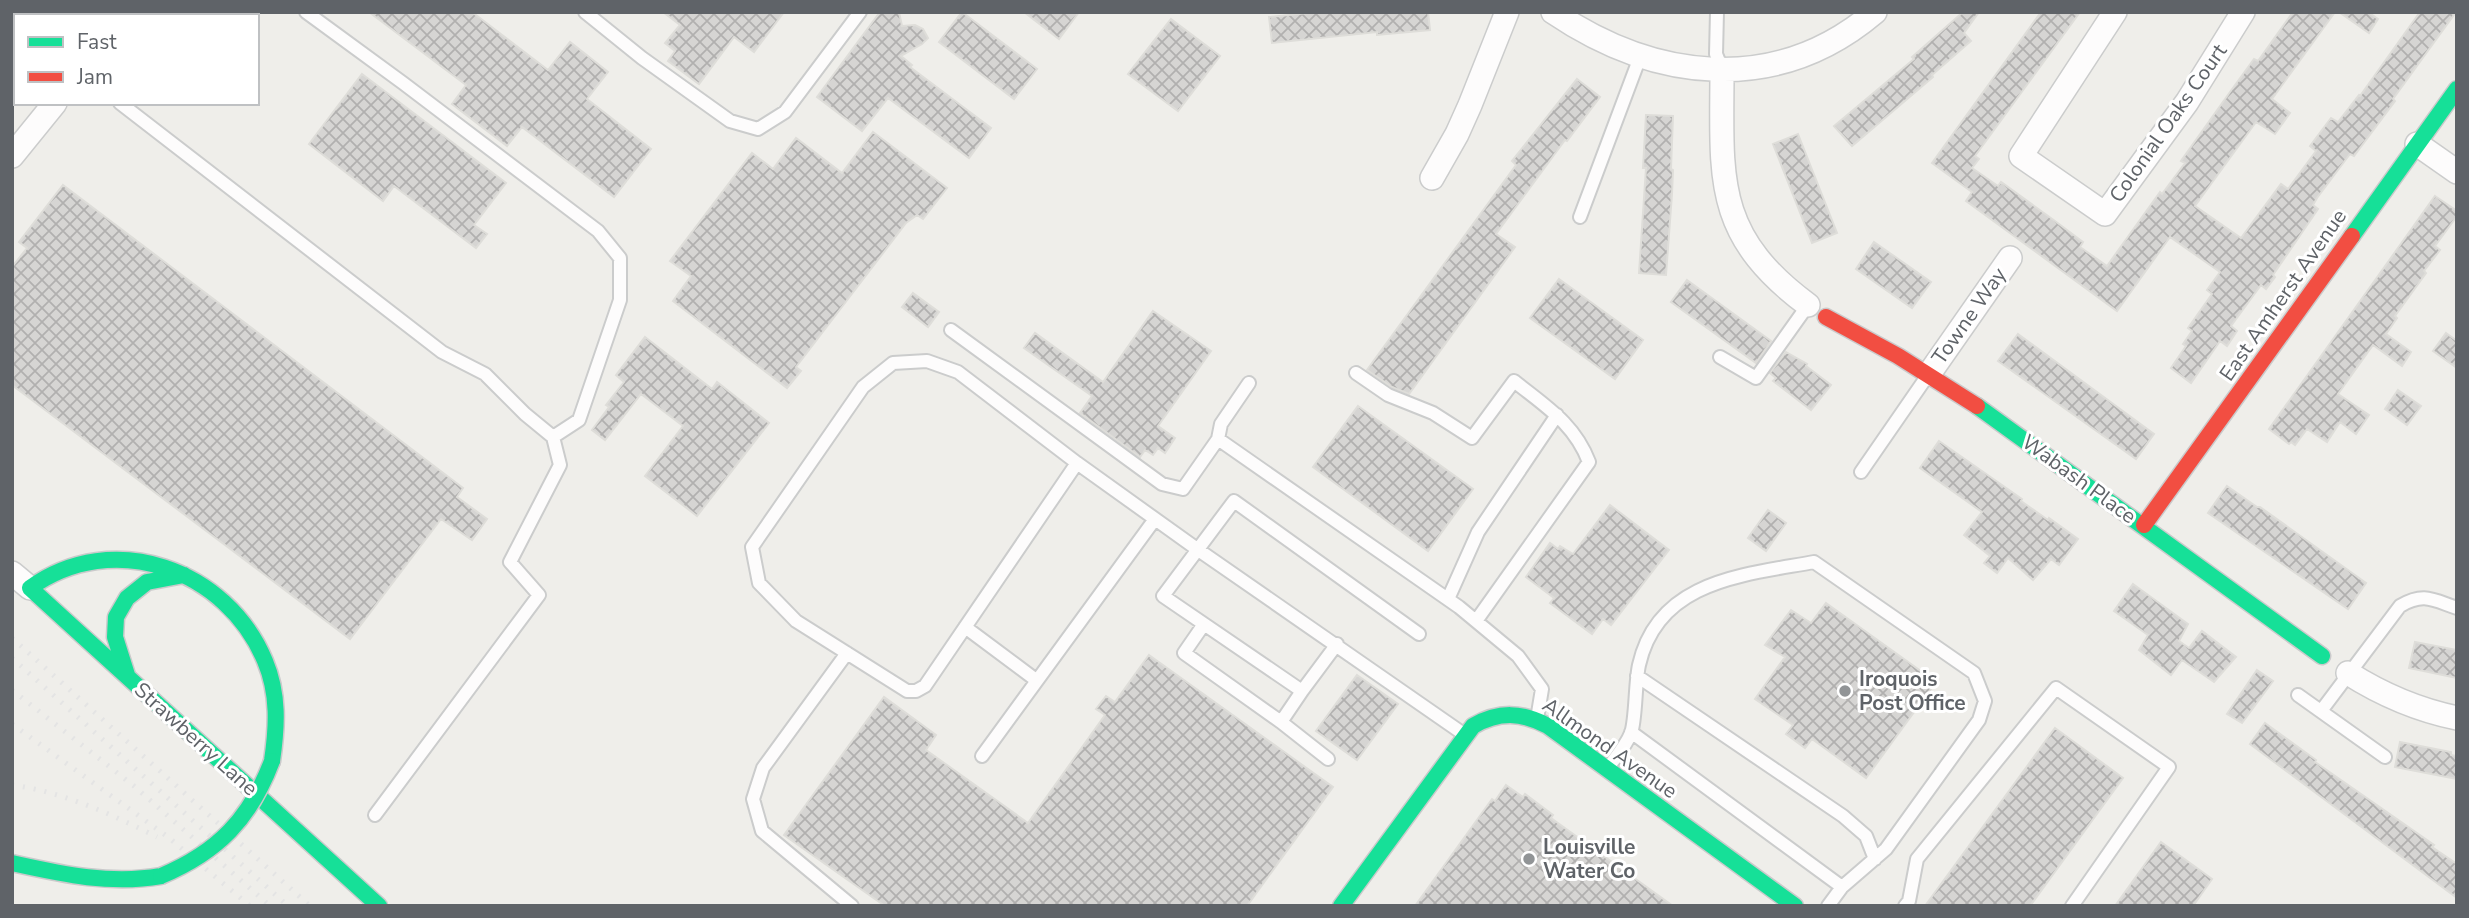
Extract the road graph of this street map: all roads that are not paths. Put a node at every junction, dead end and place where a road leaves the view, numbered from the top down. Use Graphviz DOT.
graph roads {
  1 [pos="306,12"];
  2 [pos="585,12"];
  3 [pos="860,12"];
  4 [pos="1507,12"];
  5 [pos="1553,12"];
  6 [pos="1717,12"];
  7 [pos="1875,12"];
  8 [pos="2115,12"];
  9 [pos="2243,12"];
  10 [pos="1640,57"];
  11 [pos="1722,69"];
  12 [pos="2457,89"];
  13 [pos="53,105"];
  14 [pos="123,105"];
  15 [pos="2417,144"];
  16 [pos="12,156"];
  17 [pos="2457,172"];
  18 [pos="1432,178"];
  19 [pos="1580,217"];
  20 [pos="2010,258"];
  21 [pos="1817,311"];
  22 [pos="951,330"];
  23 [pos="1720,357"];
  24 [pos="1356,373"];
  25 [pos="1929,374"];
  26 [pos="1249,383"];
  27 [pos="1557,415"];
  28 [pos="553,437"];
  29 [pos="1218,439"];
  30 [pos="1077,463"];
  31 [pos="1861,472"];
  32 [pos="1155,519"];
  33 [pos="2144,525"];
  34 [pos="1198,549"];
  35 [pos="12,573"];
  36 [pos="185,575"];
  37 [pos="30,588"];
  38 [pos="1448,599"];
  39 [pos="2457,608"];
  40 [pos="1476,621"];
  41 [pos="1204,624"];
  42 [pos="965,627"];
  43 [pos="1419,634"];
  44 [pos="1337,644"];
  45 [pos="847,653"];
  46 [pos="2335,664"];
  47 [pos="127,676"];
  48 [pos="1637,676"];
  49 [pos="1036,680"];
  50 [pos="1302,691"];
  51 [pos="2298,695"];
  52 [pos="2321,711"];
  53 [pos="2457,718"];
  54 [pos="1537,720"];
  55 [pos="1281,722"];
  56 [pos="1631,732"];
  57 [pos="1466,735"];
  58 [pos="982,755"];
  59 [pos="2385,758"];
  60 [pos="1328,759"];
  61 [pos="1607,769"];
  62 [pos="375,816"];
  63 [pos="1875,859"];
  64 [pos="12,863"];
  65 [pos="1842,887"];
  66 [pos="379,906"];
  67 [pos="852,906"];
  68 [pos="1341,906"];
  69 [pos="1795,906"];
  70 [pos="1828,906"];
  71 [pos="1905,906"];
  72 [pos="2072,906"];
  1 -- 28 [label="lane"];
  2 -- 3 [label="lane"];
  4 -- 18 [label="street"];
  5 -- 10 [label="street"];
  6 -- 11 [label="lane"];
  7 -- 11 [label="street"];
  8 -- 9 [label="street, Colonial Oaks Court"];
  10 -- 11 [label="street"];
  10 -- 19 [label="lane"];
  11 -- 21 [label="street, Wabash Place"];
  12 -- 15 [label="street, East Amherst Avenue"];
  13 -- 16 [label="street"];
  14 -- 28 [label="lane"];
  15 -- 17 [label="street"];
  15 -- 33 [label="street, East Amherst Avenue"];
  20 -- 25 [label="street, Towne Way"];
  21 -- 23 [label="lane"];
  21 -- 25 [label="street, Wabash Place"];
  22 -- 29 [label="lane"];
  24 -- 27 [label="lane"];
  25 -- 31 [label="lane"];
  25 -- 33 [label="street, Wabash Place"];
  26 -- 29 [label="lane"];
  27 -- 38 [label="lane"];
  27 -- 40 [label="lane"];
  28 -- 62 [label="lane"];
  29 -- 38 [label="lane"];
  30 -- 32 [label="lane"];
  30 -- 42 [label="lane"];
  30 -- 45 [label="lane"];
  32 -- 34 [label="lane"];
  32 -- 49 [label="lane"];
  33 -- 46 [label="street, Wabash Place"];
  34 -- 41 [label="lane"];
  34 -- 43 [label="lane"];
  34 -- 44 [label="lane"];
  35 -- 37 [label="street, Strawberry Lane"];
  36 -- 37 [label="street"];
  36 -- 47 [label="street"];
  36 -- 64 [label="street, bridge"];
  37 -- 47 [label="street, Strawberry Lane"];
  38 -- 40 [label="lane"];
  39 -- 46 [label="lane"];
  40 -- 54 [label="lane"];
  41 -- 50 [label="lane"];
  41 -- 55 [label="lane"];
  42 -- 45 [label="lane"];
  42 -- 49 [label="lane"];
  44 -- 50 [label="lane"];
  44 -- 57 [label="lane"];
  45 -- 67 [label="lane"];
  46 -- 52 [label="lane"];
  46 -- 53 [label="street"];
  47 -- 66 [label="street, Strawberry Lane"];
  48 -- 56 [label="lane"];
  48 -- 63 [label="lane"];
  48 -- 63 [label="lane"];
  49 -- 58 [label="lane"];
  50 -- 55 [label="lane"];
  51 -- 52 [label="lane"];
  52 -- 59 [label="lane"];
  54 -- 57 [label="street, Allmond Avenue"];
  54 -- 61 [label="street, Allmond Avenue"];
  55 -- 60 [label="lane"];
  56 -- 61 [label="lane"];
  56 -- 65 [label="lane"];
  57 -- 68 [label="street, Allmond Avenue"];
  61 -- 69 [label="street, Allmond Avenue"];
  63 -- 65 [label="lane"];
  65 -- 70 [label="lane"];
  71 -- 72 [label="lane"];
}
